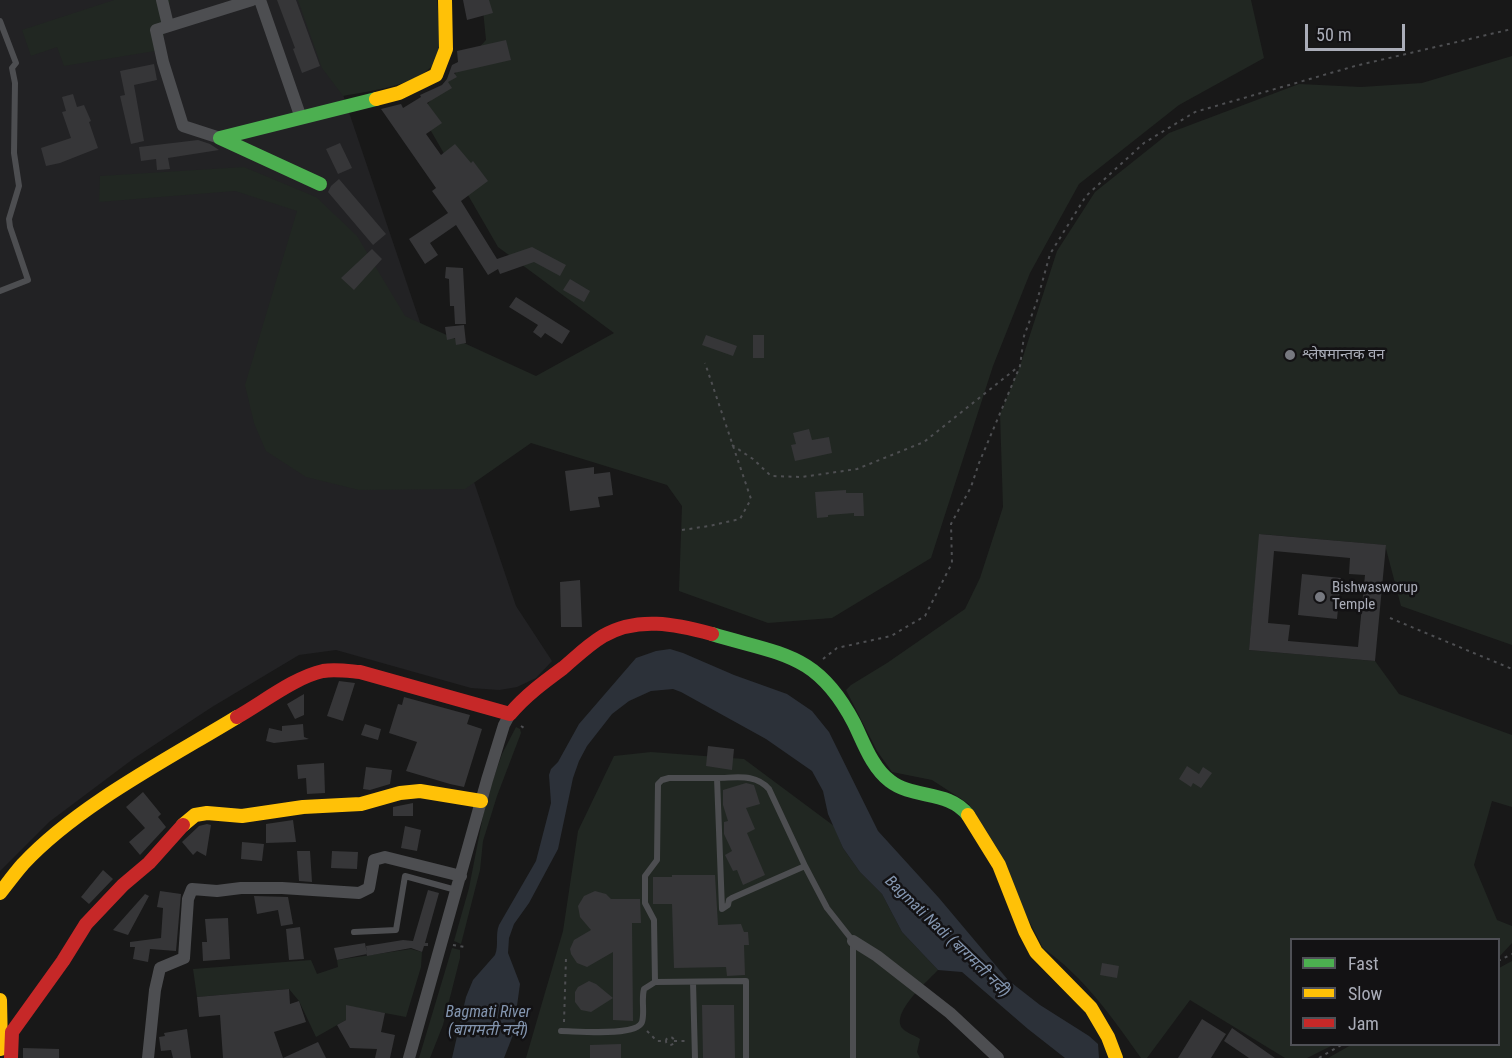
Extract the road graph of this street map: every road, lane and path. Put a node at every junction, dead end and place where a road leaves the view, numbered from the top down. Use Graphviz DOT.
graph roads {
  1 [pos="162,0"];
  2 [pos="252,0"];
  3 [pos="260,0"];
  4 [pos="446,0"];
  5 [pos="0,21"];
  6 [pos="168,25"];
  7 [pos="1512,30"];
  8 [pos="301,118"];
  9 [pos="220,138"];
  10 [pos="320,184"];
  11 [pos="0,291"];
  12 [pos="705,363"];
  13 [pos="1020,366"];
  14 [pos="732,445"];
  15 [pos="682,530"];
  16 [pos="1390,618"];
  17 [pos="812,668"];
  18 [pos="1512,669"];
  19 [pos="510,714"];
  20 [pos="717,778"];
  21 [pos="481,801"];
  22 [pos="805,866"];
  23 [pos="461,876"];
  24 [pos="456,890"];
  25 [pos="0,893"];
  26 [pos="354,932"];
  27 [pos="853,941"];
  28 [pos="566,958"];
  29 [pos="655,982"];
  30 [pos="693,982"];
  31 [pos="0,1000"];
  32 [pos="640,1026"];
  33 [pos="7,1031"];
  34 [pos="563,1031"];
  35 [pos="666,1041"];
  36 [pos="1339,1046"];
  37 [pos="0,1058"];
  38 [pos="11,1058"];
  39 [pos="148,1058"];
  40 [pos="409,1058"];
  41 [pos="695,1058"];
  42 [pos="746,1058"];
  43 [pos="853,1058"];
  44 [pos="998,1058"];
  45 [pos="1116,1058"];
  46 [pos="1319,1058"];
  1 -- 6 [label="street"];
  2 -- 6 [label="street"];
  3 -- 8 [label="street"];
  4 -- 8 [label="street"];
  5 -- 11 [label="lane"];
  6 -- 9 [label="street"];
  7 -- 13 [label="path"];
  8 -- 9 [label="street"];
  9 -- 10 [label="street"];
  12 -- 14 [label="path"];
  13 -- 14 [label="path"];
  13 -- 17 [label="path"];
  14 -- 15 [label="path"];
  16 -- 18 [label="path"];
  17 -- 19 [label="street"];
  17 -- 45 [label="street"];
  19 -- 21 [label="street"];
  19 -- 25 [label="street"];
  20 -- 22 [label="lane"];
  20 -- 22 [label="lane"];
  20 -- 29 [label="lane"];
  21 -- 23 [label="street"];
  21 -- 33 [label="street"];
  22 -- 27 [label="lane"];
  23 -- 24 [label="street"];
  23 -- 39 [label="street"];
  24 -- 26 [label="lane"];
  24 -- 40 [label="street"];
  27 -- 43 [label="lane"];
  27 -- 44 [label="street"];
  28 -- 34 [label="path"];
  29 -- 30 [label="lane"];
  29 -- 32 [label="lane"];
  30 -- 41 [label="lane"];
  30 -- 42 [label="lane"];
  31 -- 33 [label="street"];
  32 -- 34 [label="lane"];
  32 -- 35 [label="path"];
  33 -- 37 [label="street"];
  33 -- 38 [label="street"];
  36 -- 46 [label="path"];
}
